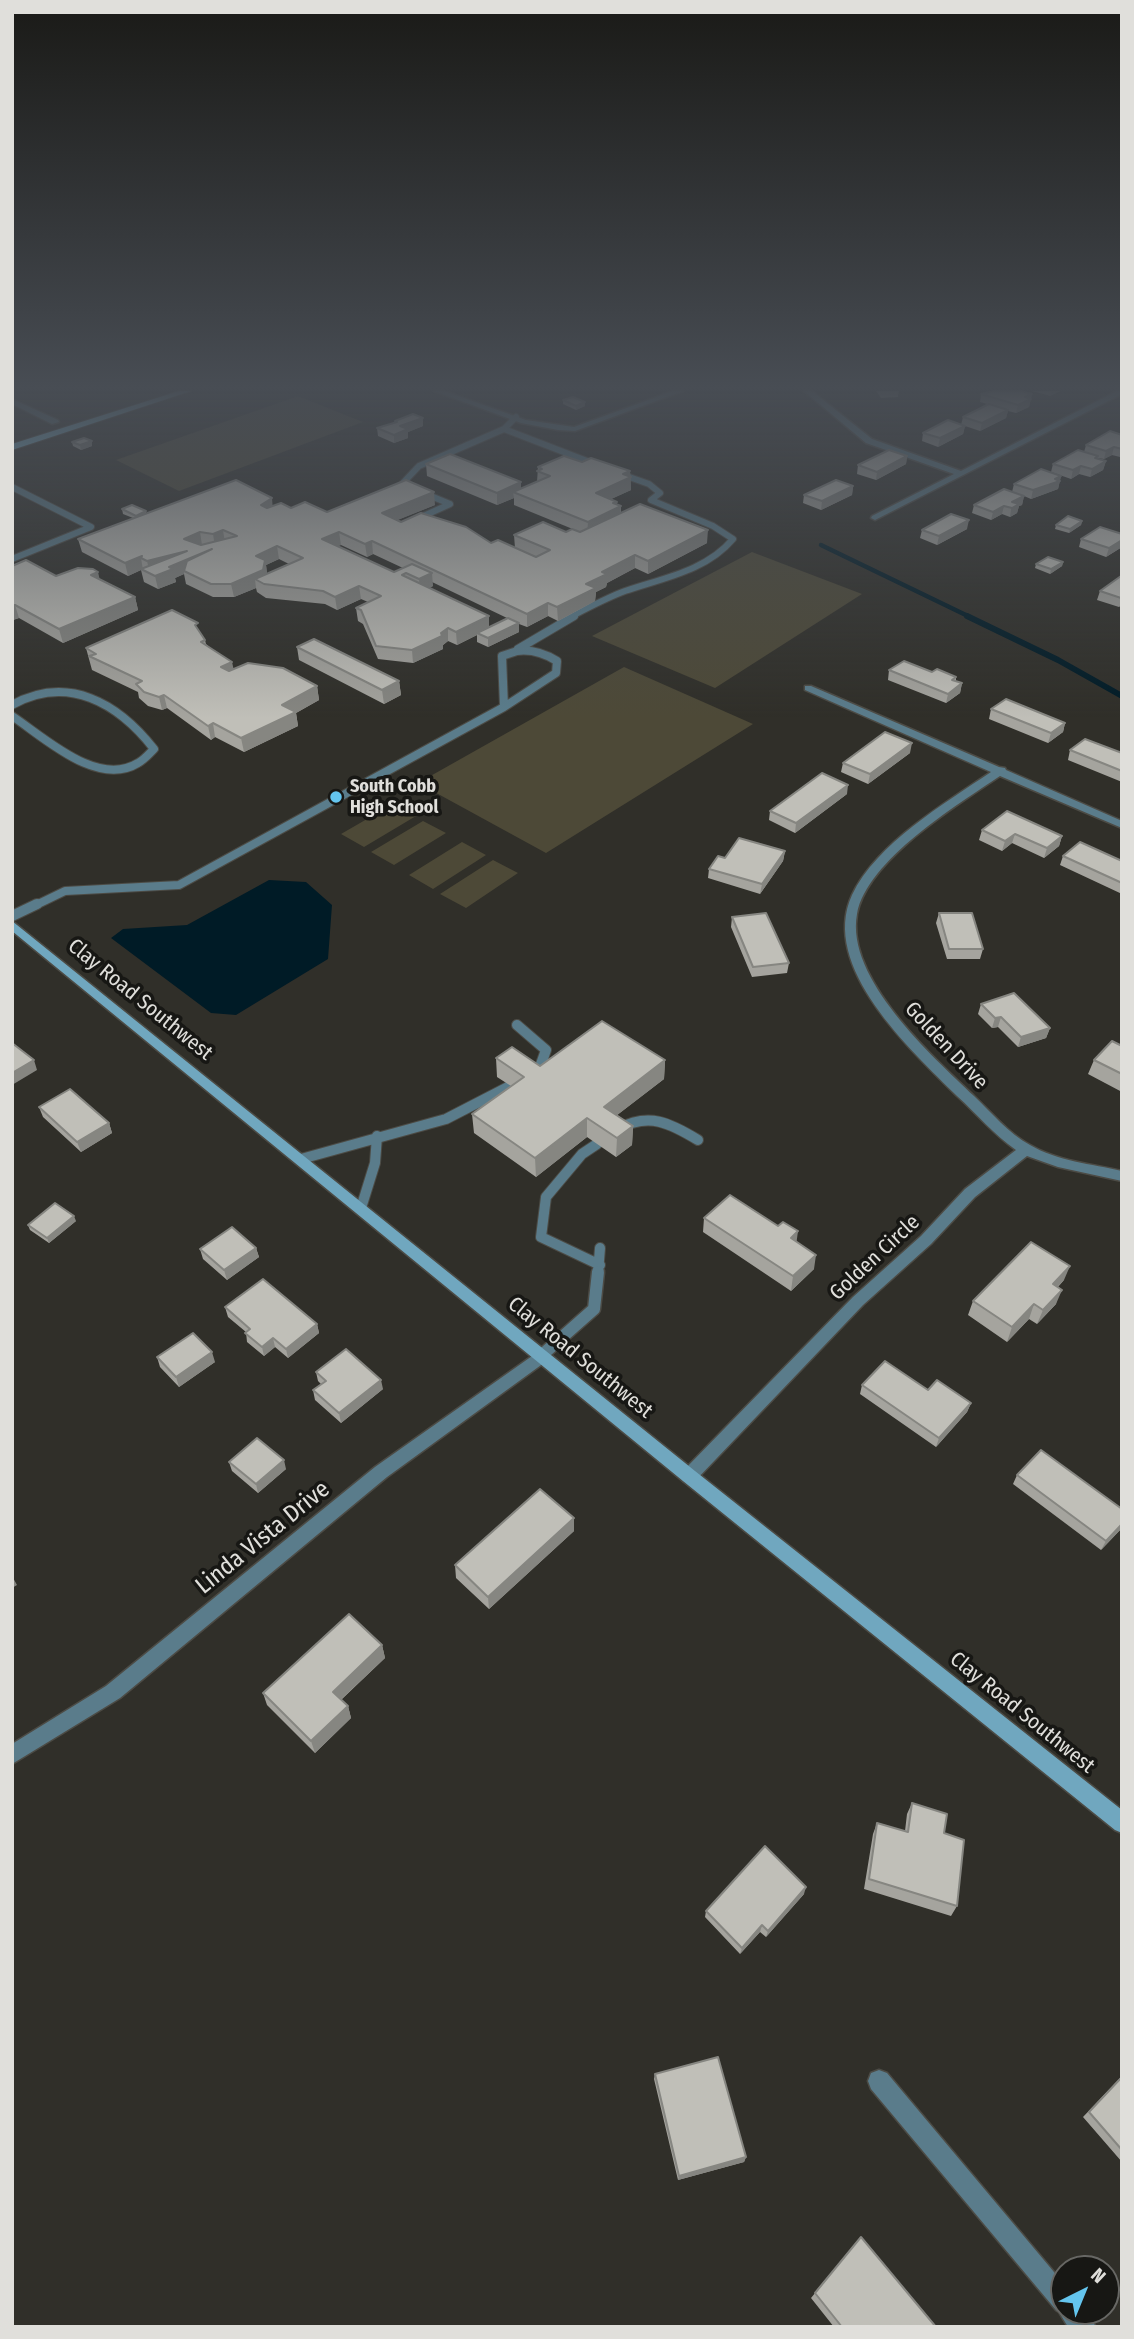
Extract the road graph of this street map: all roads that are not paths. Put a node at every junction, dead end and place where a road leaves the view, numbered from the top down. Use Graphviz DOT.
graph roads {
  1 [pos="38,500"];
  2 [pos="441,500"];
  3 [pos="651,500"];
  4 [pos="910,500"];
  5 [pos="875,518"];
  6 [pos="417,519"];
  7 [pos="12,559"];
  8 [pos="518,649"];
  9 [pos="808,688"];
  10 [pos="12,705"];
  11 [pos="504,707"];
  12 [pos="12,716"];
  13 [pos="1001,770"];
  14 [pos="1122,825"];
  15 [pos="12,916"];
  16 [pos="12,925"];
  17 [pos="517,1025"];
  18 [pos="526,1075"];
  19 [pos="510,1086"];
  20 [pos="613,1132"];
  21 [pos="377,1136"];
  22 [pos="698,1140"];
  23 [pos="597,1144"];
  24 [pos="1026,1150"];
  25 [pos="301,1160"];
  26 [pos="1122,1176"];
  27 [pos="361,1208"];
  28 [pos="600,1248"];
  29 [pos="600,1265"];
  30 [pos="542,1355"];
  31 [pos="689,1476"];
  32 [pos="12,1755"];
  33 [pos="1122,1823"];
  34 [pos="879,2081"];
  35 [pos="1050,2285"];
  1 -- 7 [label="lane"];
  2 -- 6 [label="lane"];
  3 -- 8 [label="lane"];
  4 -- 5 [label="street"];
  8 -- 11 [label="lane"];
  8 -- 11 [label="lane"];
  9 -- 13 [label="street"];
  10 -- 12 [label="lane"];
  11 -- 15 [label="lane"];
  13 -- 14 [label="street"];
  13 -- 24 [label="street, Golden Drive"];
  16 -- 25 [label="street, Clay Road Southwest"];
  17 -- 18 [label="lane"];
  19 -- 21 [label="lane"];
  20 -- 22 [label="lane"];
  21 -- 25 [label="lane"];
  21 -- 27 [label="lane"];
  23 -- 29 [label="lane"];
  24 -- 26 [label="street"];
  24 -- 31 [label="street, Golden Circle"];
  25 -- 27 [label="street, Clay Road Southwest"];
  27 -- 30 [label="street, Clay Road Southwest"];
  28 -- 29 [label="lane"];
  29 -- 30 [label="lane"];
  30 -- 31 [label="street, Clay Road Southwest"];
  30 -- 32 [label="street, Linda Vista Drive"];
  31 -- 33 [label="street, Clay Road Southwest"];
  34 -- 35 [label="street"];
}
